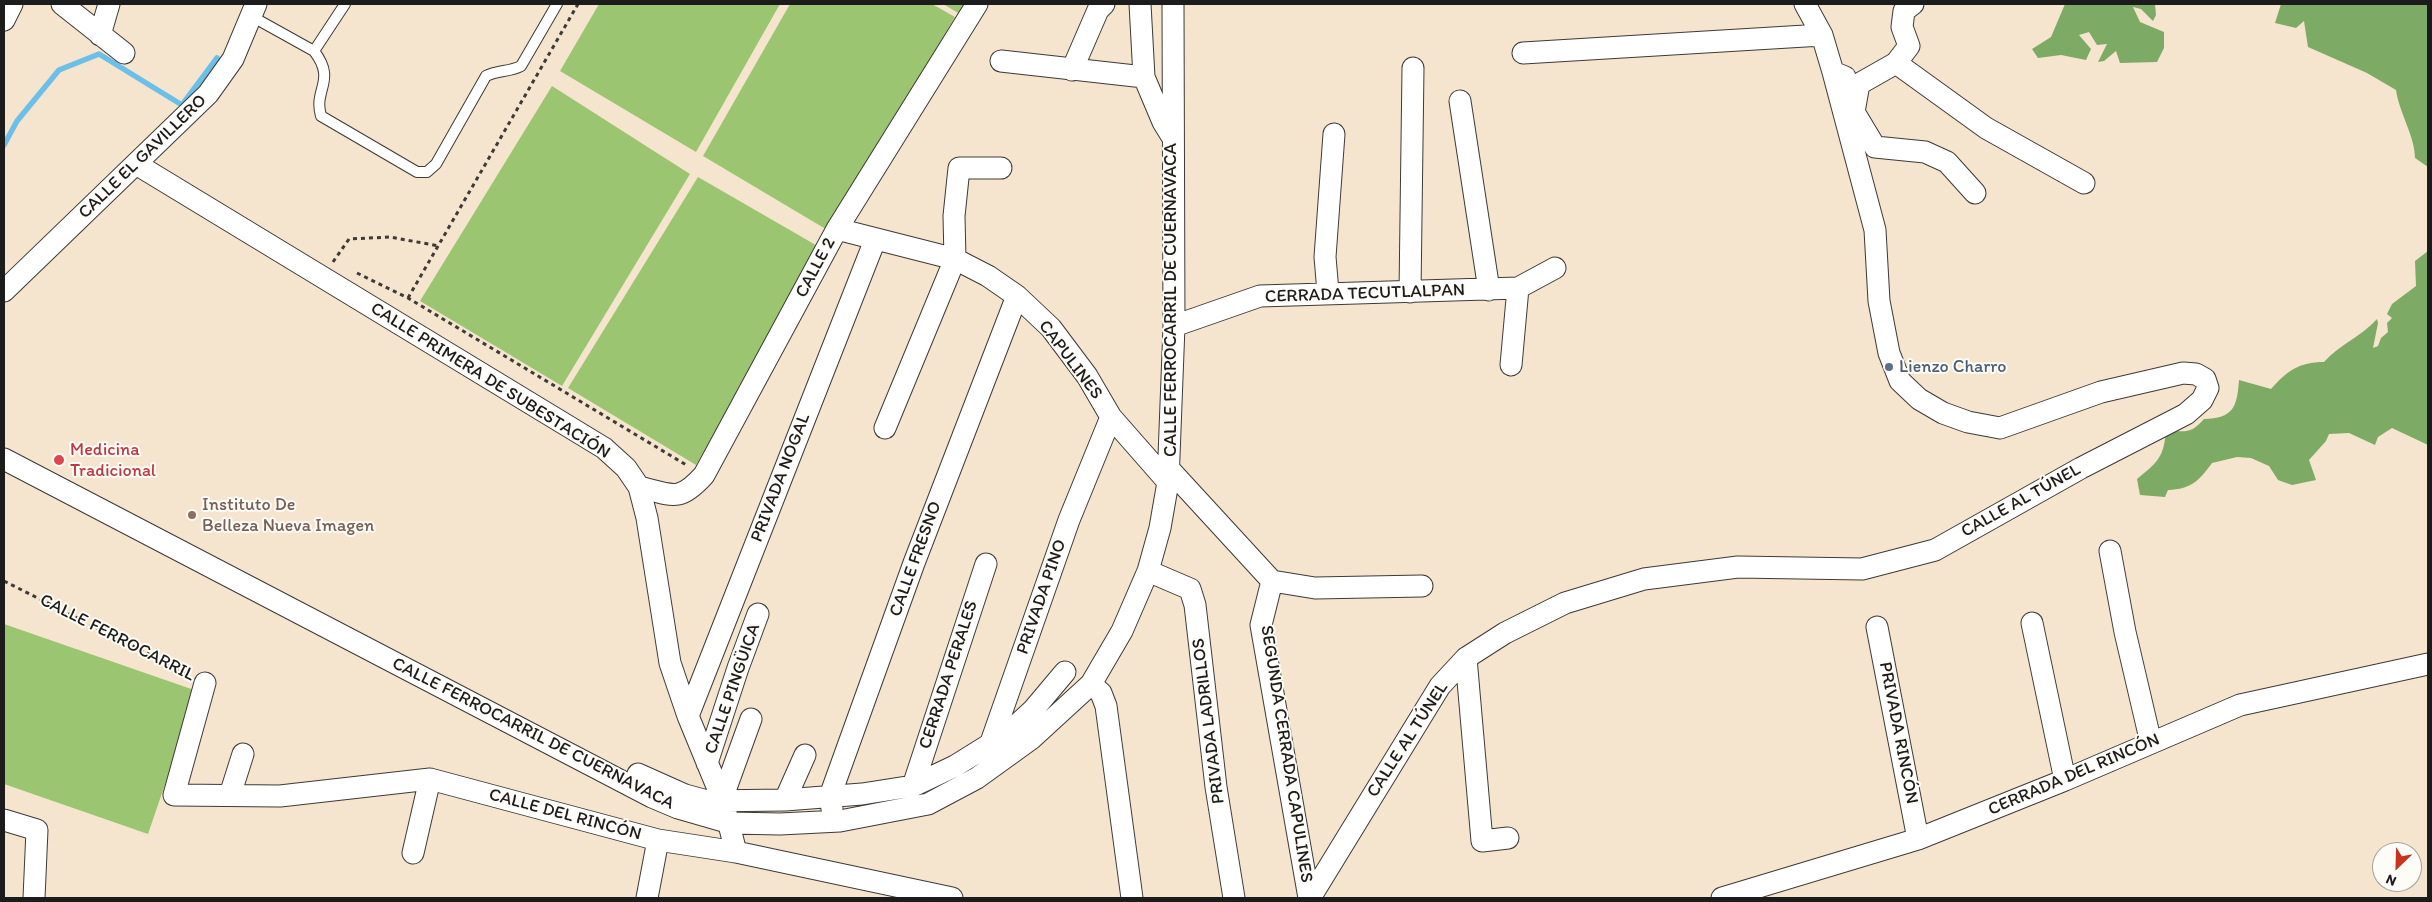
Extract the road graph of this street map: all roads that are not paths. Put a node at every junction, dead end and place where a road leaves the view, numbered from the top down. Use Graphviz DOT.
graph roads {
  1 [pos="12,4"];
  2 [pos="108,4"];
  3 [pos="345,4"];
  4 [pos="557,4"];
  5 [pos="977,4"];
  6 [pos="1104,4"];
  7 [pos="1140,4"];
  8 [pos="1173,4"];
  9 [pos="1805,4"];
  10 [pos="1913,4"];
  11 [pos="69,6"];
  12 [pos="253,10"];
  13 [pos="4,20"];
  14 [pos="100,35"];
  15 [pos="1822,35"];
  16 [pos="314,51"];
  17 [pos="124,53"];
  18 [pos="1523,53"];
  19 [pos="1001,61"];
  20 [pos="1896,63"];
  21 [pos="1413,68"];
  22 [pos="1072,70"];
  23 [pos="1834,72"];
  24 [pos="1144,77"];
  25 [pos="1859,84"];
  26 [pos="1460,101"];
  27 [pos="1334,134"];
  28 [pos="1172,137"];
  29 [pos="136,164"];
  30 [pos="1001,168"];
  31 [pos="2084,183"];
  32 [pos="1975,193"];
  33 [pos="837,229"];
  34 [pos="875,240"];
  35 [pos="955,259"];
  36 [pos="1555,268"];
  37 [pos="1518,288"];
  38 [pos="1489,290"];
  39 [pos="4,291"];
  40 [pos="1328,292"];
  41 [pos="1410,292"];
  42 [pos="1016,296"];
  43 [pos="1174,326"];
  44 [pos="1511,365"];
  45 [pos="1111,417"];
  46 [pos="885,428"];
  47 [pos="4,444"];
  48 [pos="4,459"];
  49 [pos="1169,476"];
  50 [pos="639,487"];
  51 [pos="2110,551"];
  52 [pos="986,564"];
  53 [pos="1148,571"];
  54 [pos="1272,581"];
  55 [pos="1422,586"];
  56 [pos="758,614"];
  57 [pos="2032,623"];
  58 [pos="1877,627"];
  59 [pos="1466,658"];
  60 [pos="2428,664"];
  61 [pos="1065,672"];
  62 [pos="205,683"];
  63 [pos="1091,684"];
  64 [pos="688,716"];
  65 [pos="752,719"];
  66 [pos="2151,742"];
  67 [pos="990,746"];
  68 [pos="243,754"];
  69 [pos="805,755"];
  70 [pos="707,763"];
  71 [pos="977,778"];
  72 [pos="430,779"];
  73 [pos="2065,780"];
  74 [pos="913,786"];
  75 [pos="230,795"];
  76 [pos="174,796"];
  77 [pos="830,796"];
  78 [pos="723,800"];
  79 [pos="785,800"];
  80 [pos="4,820"];
  81 [pos="840,822"];
  82 [pos="730,823"];
  83 [pos="1508,838"];
  84 [pos="1918,839"];
  85 [pos="658,840"];
  86 [pos="736,852"];
  87 [pos="413,853"];
  88 [pos="34,898"];
  89 [pos="646,898"];
  90 [pos="952,898"];
  91 [pos="1132,898"];
  92 [pos="1234,898"];
  93 [pos="1309,898"];
  94 [pos="1722,898"];
  1 -- 13 [label="street"];
  2 -- 14 [label="street"];
  3 -- 16 [label="lane"];
  4 -- 16 [label="lane"];
  5 -- 33 [label="street, CALLE 2"];
  6 -- 22 [label="street"];
  7 -- 24 [label="street"];
  8 -- 28 [label="street, CALLE FERROCARRIL DE CUERNAVACA"];
  9 -- 15 [label="street"];
  10 -- 20 [label="street"];
  11 -- 14 [label="street"];
  12 -- 16 [label="lane"];
  12 -- 29 [label="street, CALLE EL GAVILLERO"];
  14 -- 17 [label="street"];
  15 -- 18 [label="street"];
  15 -- 23 [label="street"];
  19 -- 22 [label="street"];
  20 -- 25 [label="street"];
  20 -- 31 [label="street"];
  21 -- 41 [label="street"];
  22 -- 24 [label="street"];
  23 -- 25 [label="street"];
  23 -- 59 [label="street, CALLE AL TÚNEL"];
  24 -- 28 [label="street"];
  25 -- 32 [label="street"];
  26 -- 38 [label="street"];
  27 -- 40 [label="street"];
  28 -- 43 [label="street, CALLE FERROCARRIL DE CUERNAVACA"];
  29 -- 39 [label="street, CALLE EL GAVILLERO"];
  29 -- 50 [label="street, CALLE PRIMERA DE SUBESTACIÓN"];
  30 -- 35 [label="street"];
  33 -- 34 [label="street, CAPULINES"];
  33 -- 50 [label="street, CALLE 2"];
  34 -- 35 [label="street, CAPULINES"];
  34 -- 64 [label="street, PRIVADA NOGAL"];
  35 -- 42 [label="street, CAPULINES"];
  35 -- 46 [label="street"];
  36 -- 37 [label="street, CERRADA TECUTLALPAN"];
  37 -- 38 [label="street, CERRADA TECUTLALPAN"];
  37 -- 44 [label="street"];
  38 -- 41 [label="street, CERRADA TECUTLALPAN"];
  40 -- 41 [label="street, CERRADA TECUTLALPAN"];
  40 -- 43 [label="street, CERRADA TECUTLALPAN"];
  42 -- 45 [label="street, CAPULINES"];
  42 -- 77 [label="street, CALLE FRESNO"];
  43 -- 49 [label="street, CALLE FERROCARRIL DE CUERNAVACA"];
  45 -- 49 [label="street, CAPULINES"];
  45 -- 67 [label="street, PRIVADA PINO"];
  47 -- 78 [label="street, CALLE FERROCARRIL DE CUERNAVACA"];
  48 -- 82 [label="street, CALLE FERROCARRIL DE CUERNAVACA"];
  49 -- 53 [label="street, CALLE FERROCARRIL DE CUERNAVACA"];
  49 -- 54 [label="street, CAPULINES"];
  50 -- 64 [label="street, CALLE PRIMERA DE SUBESTACIÓN"];
  51 -- 66 [label="street"];
  52 -- 74 [label="street, CERRADA PERALES"];
  53 -- 63 [label="street, CALLE FERROCARRIL DE CUERNAVACA"];
  53 -- 92 [label="street, PRIVADA LADRILLOS"];
  54 -- 55 [label="street"];
  54 -- 93 [label="street, SEGUNDA CERRADA CAPULINES"];
  56 -- 70 [label="street, CALLE PINGÜICA"];
  57 -- 73 [label="street"];
  58 -- 84 [label="street, PRIVADA RINCÓN"];
  59 -- 83 [label="street"];
  59 -- 93 [label="street, CALLE AL TÚNEL"];
  60 -- 66 [label="street, CERRADA DEL RINCÓN"];
  61 -- 67 [label="street, CALLE FERROCARRIL DE CUERNAVACA"];
  62 -- 76 [label="street, CALLE FERROCARRIL"];
  63 -- 71 [label="street, CALLE FERROCARRIL DE CUERNAVACA"];
  63 -- 91 [label="street"];
  64 -- 70 [label="street, CALLE PRIMERA DE SUBESTACIÓN"];
  65 -- 78 [label="street"];
  66 -- 73 [label="street, CERRADA DEL RINCÓN"];
  67 -- 71 [label="street, PRIVADA PINO"];
  67 -- 74 [label="street, CALLE FERROCARRIL DE CUERNAVACA"];
  68 -- 75 [label="street"];
  69 -- 79 [label="street"];
  70 -- 78 [label="street, CALLE PRIMERA DE SUBESTACIÓN"];
  71 -- 81 [label="street, CALLE FERROCARRIL DE CUERNAVACA"];
  72 -- 75 [label="street, CALLE DEL RINCÓN"];
  72 -- 85 [label="street, CALLE DEL RINCÓN"];
  72 -- 87 [label="street"];
  73 -- 84 [label="street, CERRADA DEL RINCÓN"];
  74 -- 77 [label="street, CALLE FERROCARRIL DE CUERNAVACA"];
  75 -- 76 [label="street, CALLE DEL RINCÓN"];
  77 -- 79 [label="street, CALLE FERROCARRIL DE CUERNAVACA"];
  77 -- 81 [label="street"];
  78 -- 79 [label="street, CALLE FERROCARRIL DE CUERNAVACA"];
  78 -- 82 [label="street, CALLE PRIMERA DE SUBESTACIÓN"];
  80 -- 88 [label="street"];
  81 -- 82 [label="street, CALLE FERROCARRIL DE CUERNAVACA"];
  82 -- 86 [label="street, CALLE PRIMERA DE SUBESTACIÓN"];
  84 -- 94 [label="street, CERRADA DEL RINCÓN"];
  85 -- 86 [label="street, CALLE DEL RINCÓN"];
  85 -- 89 [label="street"];
  86 -- 90 [label="street, CALLE DEL RINCÓN"];
}
